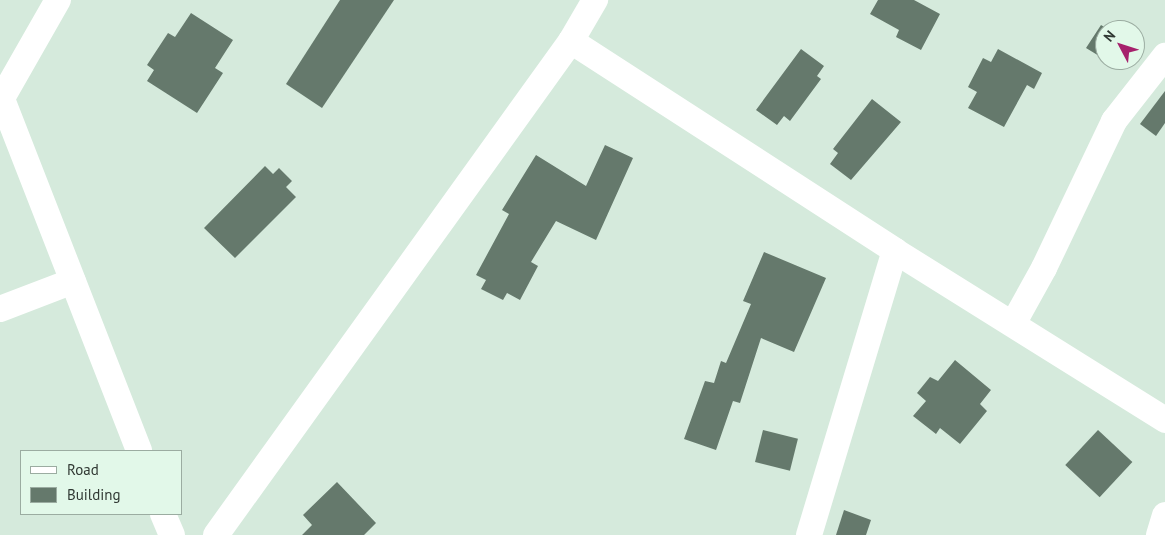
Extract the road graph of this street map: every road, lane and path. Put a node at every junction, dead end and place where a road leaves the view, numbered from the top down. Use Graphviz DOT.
graph roads {
  1 [pos="58,0"];
  2 [pos="595,0"];
  3 [pos="571,41"];
  4 [pos="1165,56"];
  5 [pos="1,96"];
  6 [pos="895,251"];
  7 [pos="73,281"];
  8 [pos="0,309"];
  9 [pos="1013,324"];
  10 [pos="1165,420"];
  11 [pos="139,450"];
  12 [pos="163,515"];
  13 [pos="1165,515"];
  14 [pos="172,535"];
  15 [pos="216,535"];
  16 [pos="809,535"];
  17 [pos="1159,535"];
  1 -- 5 [label="street"];
  2 -- 3 [label="street"];
  3 -- 6 [label="street"];
  3 -- 15 [label="street"];
  4 -- 9 [label="street"];
  5 -- 7 [label="street"];
  6 -- 9 [label="street"];
  6 -- 16 [label="street"];
  7 -- 8 [label="street"];
  7 -- 11 [label="street"];
  9 -- 10 [label="street"];
  12 -- 14 [label="street"];
  13 -- 17 [label="street"];
}
